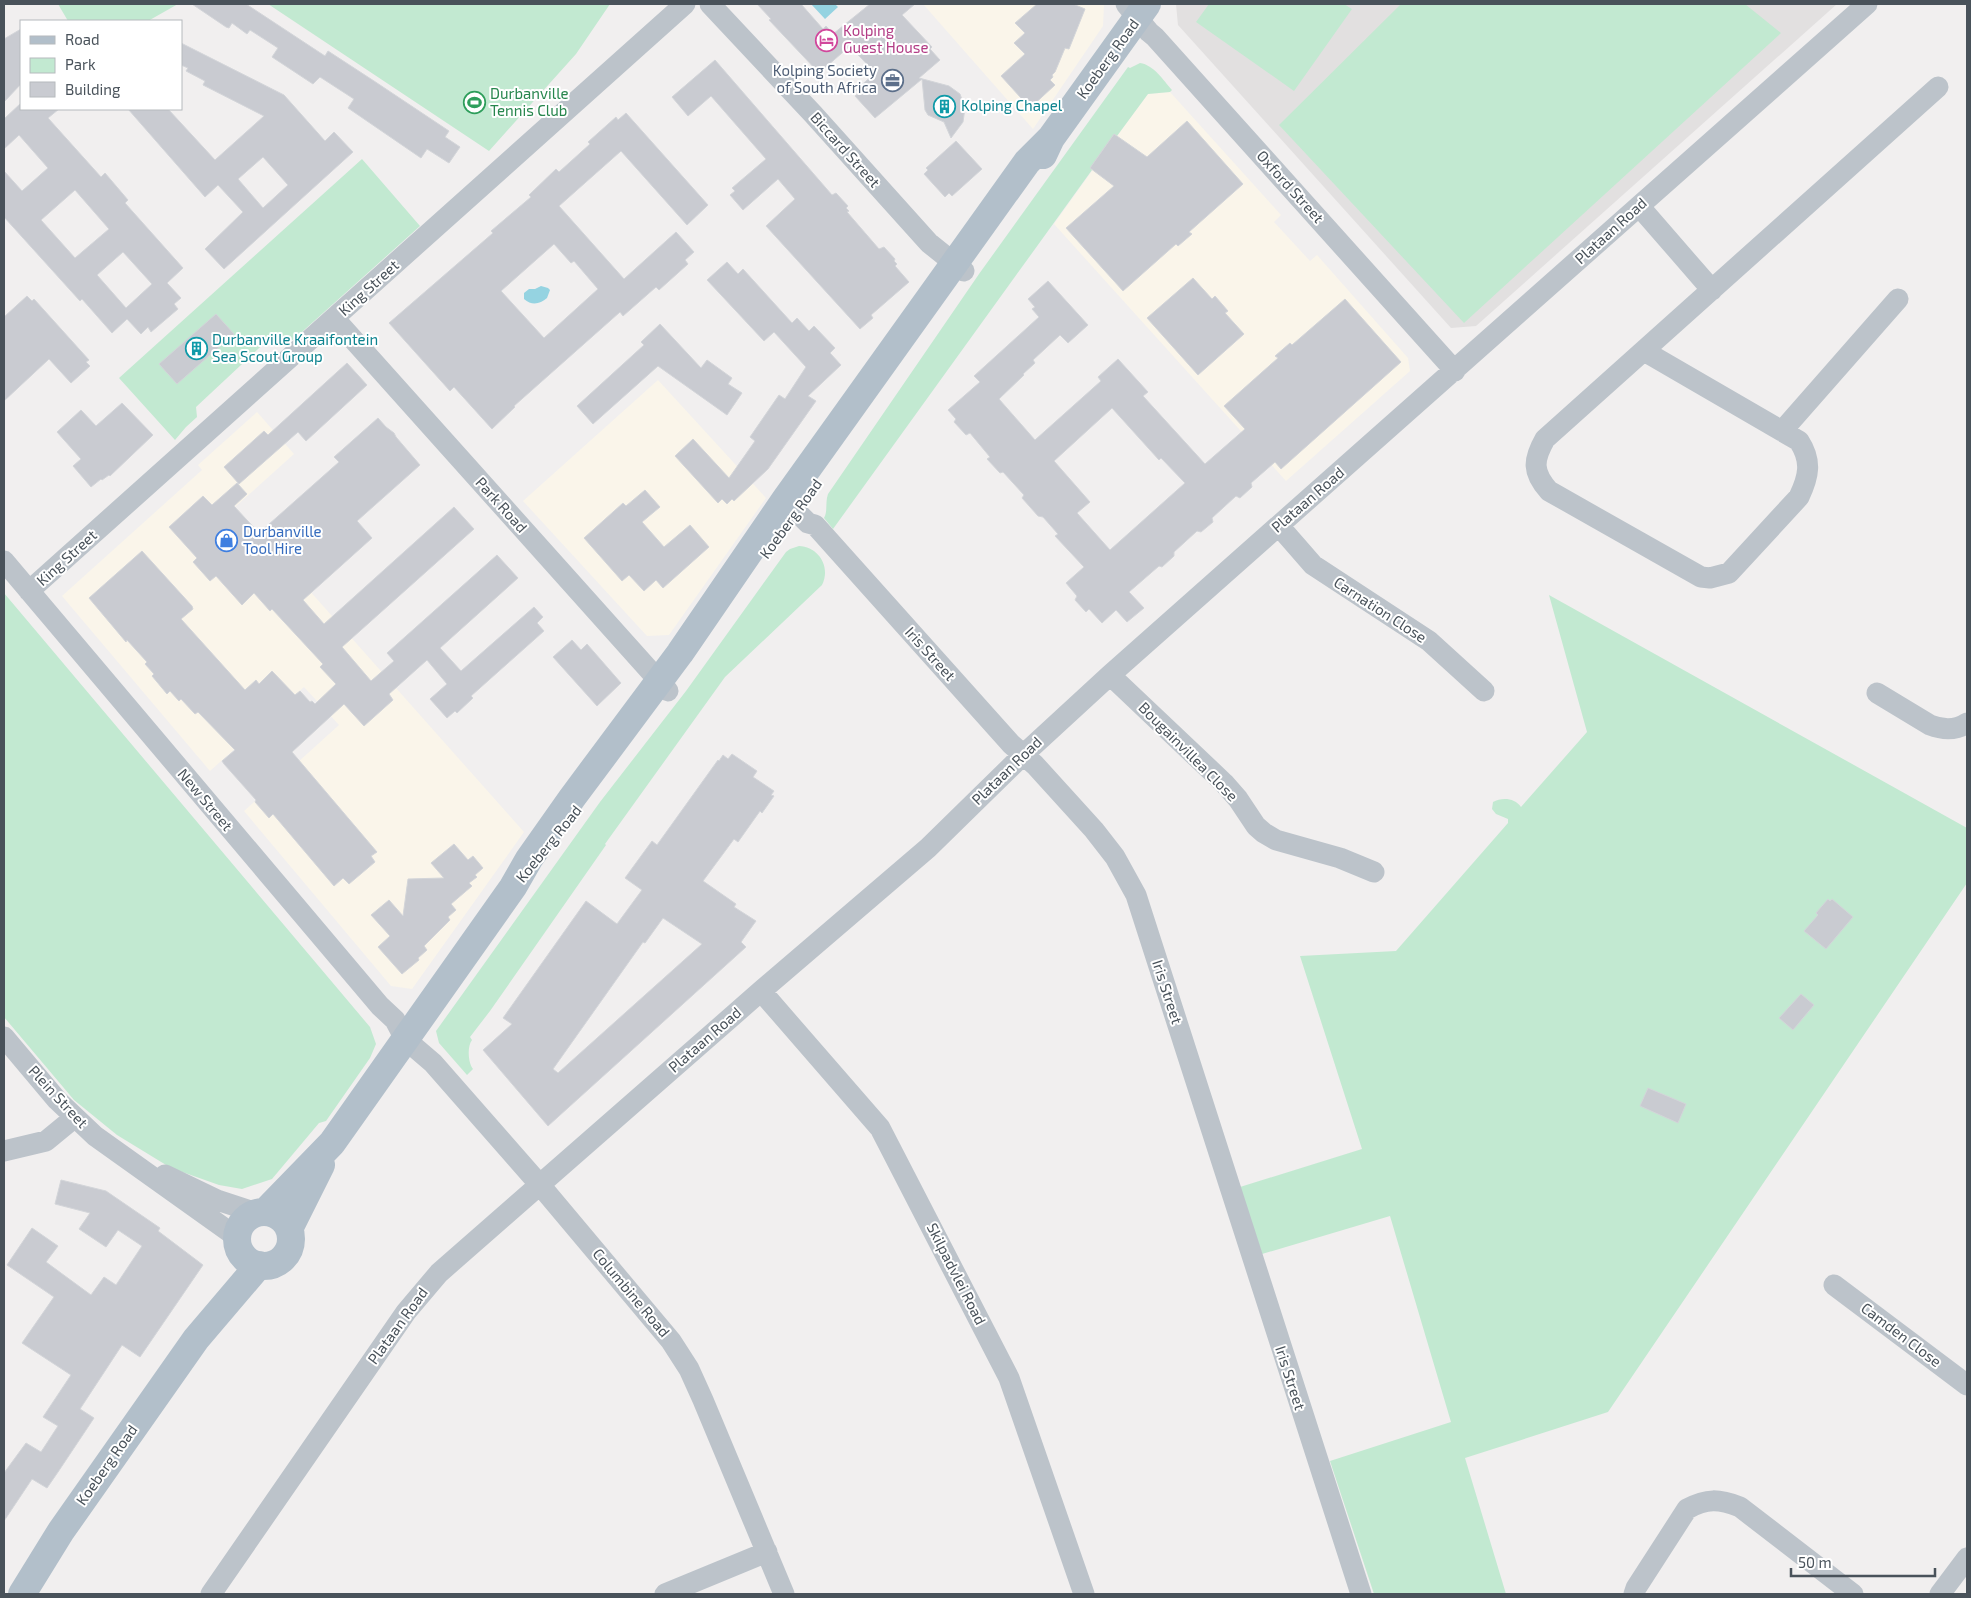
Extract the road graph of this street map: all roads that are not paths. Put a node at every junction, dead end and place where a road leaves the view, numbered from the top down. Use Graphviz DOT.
graph roads {
  1 [pos="685,4"];
  2 [pos="710,4"];
  3 [pos="1867,4"];
  4 [pos="1137,8"];
  5 [pos="1938,87"];
  6 [pos="1640,206"];
  7 [pos="959,267"];
  8 [pos="1712,290"];
  9 [pos="1898,299"];
  10 [pos="334,318"];
  11 [pos="1644,351"];
  12 [pos="1455,371"];
  13 [pos="1782,431"];
  14 [pos="790,505"];
  15 [pos="1279,526"];
  16 [pos="4,561"];
  17 [pos="29,592"];
  18 [pos="1110,675"];
  19 [pos="664,686"];
  20 [pos="1484,691"];
  21 [pos="1877,693"];
  22 [pos="1967,722"];
  23 [pos="1023,754"];
  24 [pos="1374,872"];
  25 [pos="762,990"];
  26 [pos="4,1036"];
  27 [pos="405,1039"];
  28 [pos="74,1118"];
  29 [pos="332,1143"];
  30 [pos="4,1151"];
  31 [pos="117,1153"];
  32 [pos="540,1185"];
  33 [pos="261,1213"];
  34 [pos="289,1229"];
  35 [pos="245,1250"];
  36 [pos="1834,1285"];
  37 [pos="1967,1385"];
  38 [pos="767,1552"];
  39 [pos="1967,1558"];
  40 [pos="22,1594"];
  41 [pos="211,1594"];
  42 [pos="665,1594"];
  43 [pos="784,1594"];
  44 [pos="1084,1594"];
  45 [pos="1361,1594"];
  46 [pos="1634,1594"];
  47 [pos="1853,1594"];
  48 [pos="1940,1594"];
  1 -- 10 [label="street, King Street"];
  2 -- 7 [label="street, Biccard Street"];
  3 -- 6 [label="street, Plataan Road"];
  4 -- 7 [label="main road, Koeberg Road"];
  4 -- 12 [label="street, Oxford Street"];
  5 -- 8 [label="street"];
  6 -- 8 [label="street"];
  6 -- 12 [label="street, Plataan Road"];
  7 -- 14 [label="main road, Koeberg Road"];
  8 -- 11 [label="street"];
  9 -- 13 [label="street"];
  10 -- 17 [label="street, King Street"];
  10 -- 19 [label="street, Park Road"];
  11 -- 13 [label="street"];
  11 -- 13 [label="street"];
  12 -- 15 [label="street, Plataan Road"];
  14 -- 19 [label="main road, Koeberg Road"];
  14 -- 23 [label="street, Iris Street"];
  15 -- 18 [label="street, Plataan Road"];
  15 -- 20 [label="street, Carnation Close"];
  16 -- 17 [label="street, New Street"];
  17 -- 27 [label="street, New Street"];
  18 -- 23 [label="street, Plataan Road"];
  18 -- 24 [label="street, Bougainvillea Close"];
  19 -- 27 [label="main road, Koeberg Road"];
  21 -- 22 [label="street"];
  23 -- 25 [label="street, Plataan Road"];
  23 -- 45 [label="street, Iris Street"];
  25 -- 32 [label="street, Plataan Road"];
  25 -- 44 [label="street, Skilpadvlei Road"];
  26 -- 28 [label="street, Plein Street"];
  27 -- 29 [label="main road, Koeberg Road"];
  27 -- 32 [label="street, Columbine Road"];
  28 -- 30 [label="street"];
  28 -- 31 [label="street, Plein Street"];
  29 -- 33 [label="main road, Koeberg Road"];
  29 -- 34 [label="main road, Koeberg Road"];
  31 -- 33 [label="street, Plein Street"];
  31 -- 35 [label="street, Plein Street"];
  32 -- 38 [label="street, Columbine Road"];
  32 -- 41 [label="street, Plataan Road"];
  33 -- 34 [label="main road"];
  33 -- 35 [label="main road"];
  34 -- 35 [label="main road"];
  35 -- 40 [label="main road, Koeberg Road"];
  36 -- 37 [label="street, Camden Close"];
  38 -- 42 [label="street"];
  38 -- 43 [label="street, Columbine Road"];
  39 -- 48 [label="street"];
  46 -- 47 [label="street"];
}
